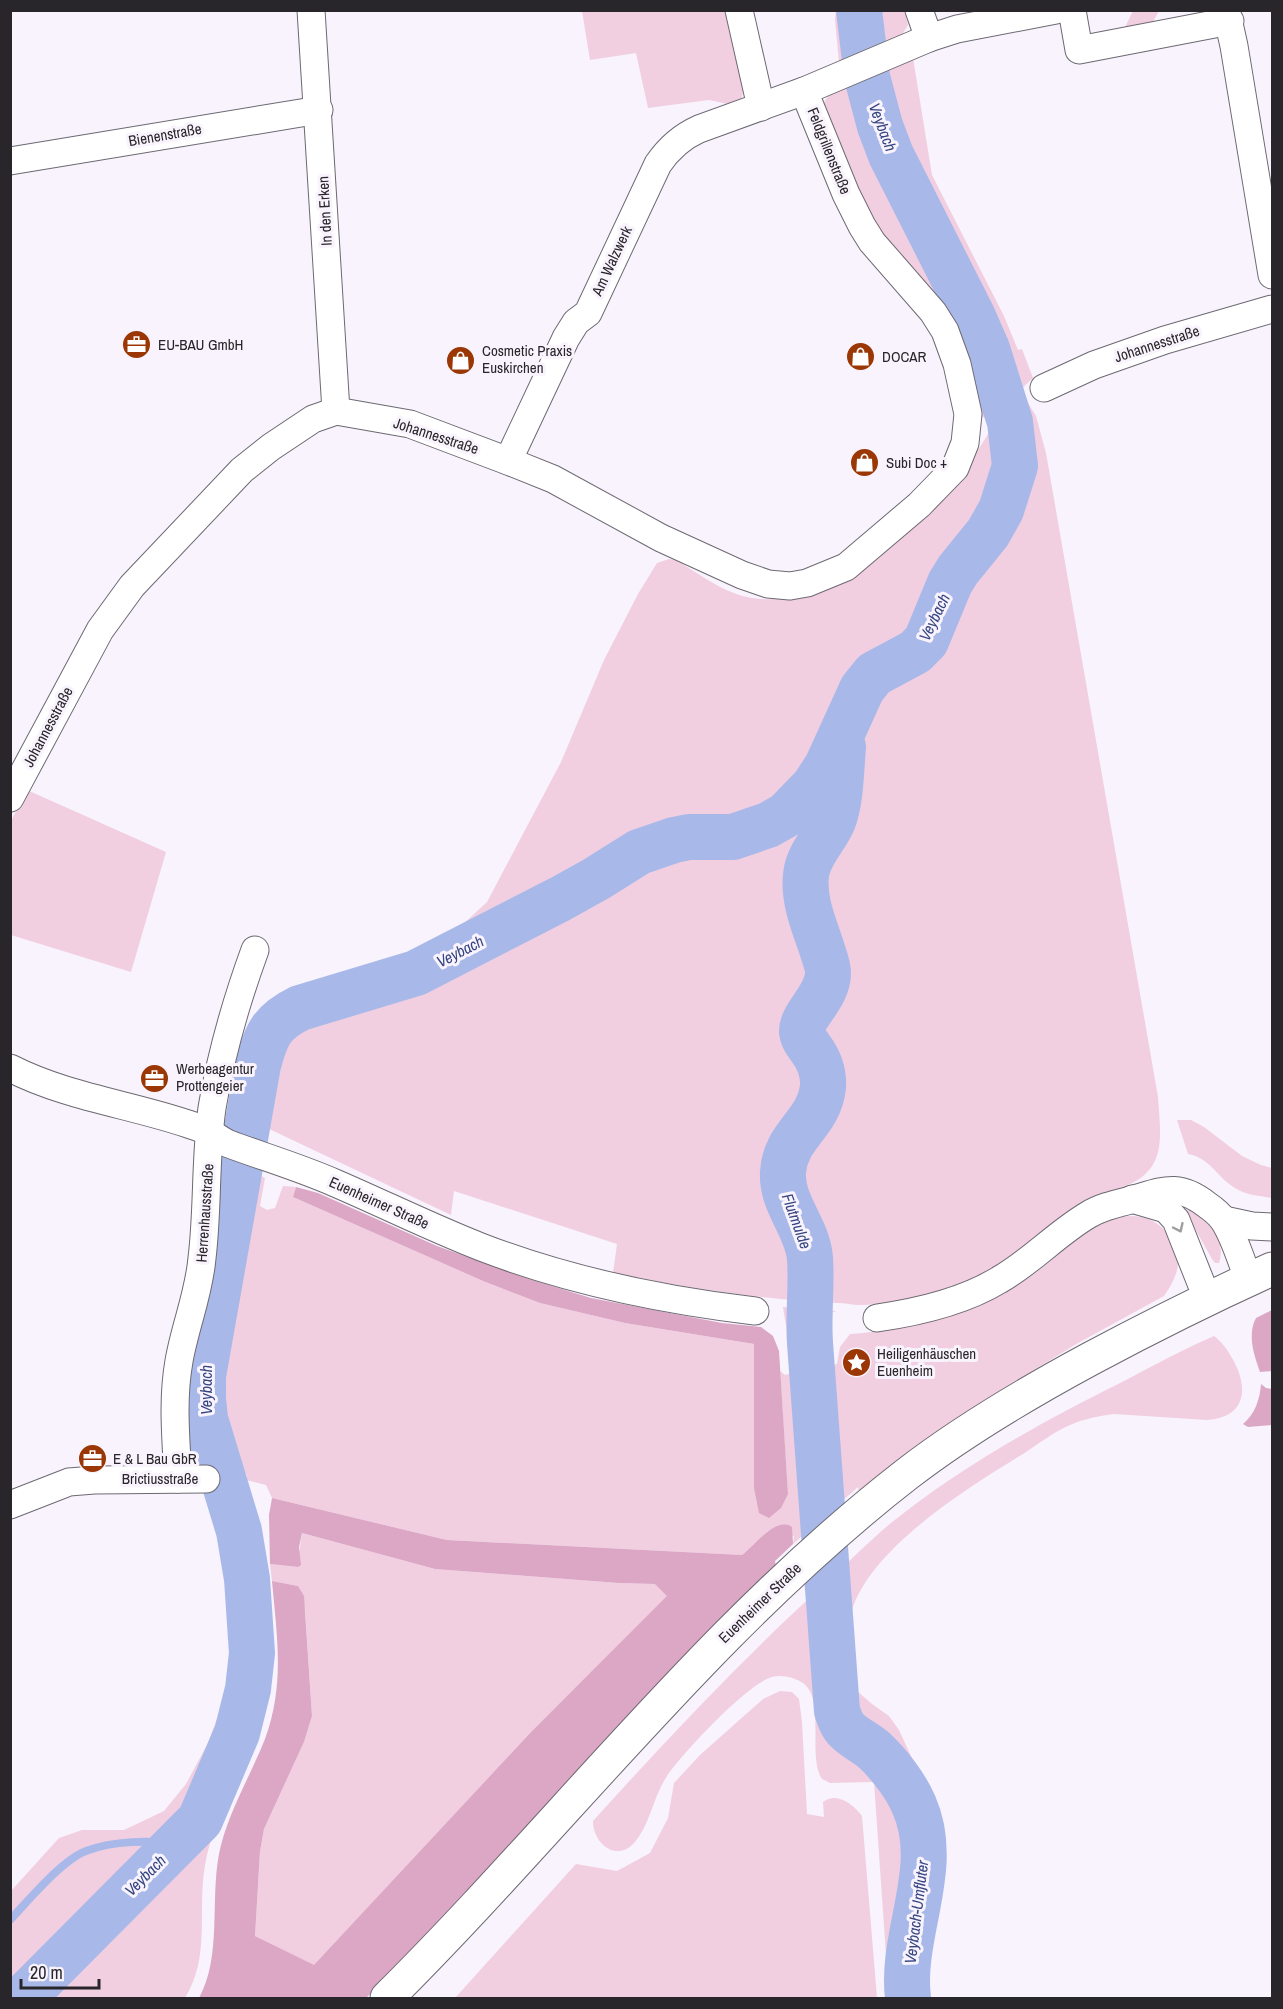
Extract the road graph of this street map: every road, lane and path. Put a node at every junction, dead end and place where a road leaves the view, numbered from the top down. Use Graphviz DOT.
graph roads {
  1 [pos="311,10"];
  2 [pos="739,10"];
  3 [pos="919,10"];
  4 [pos="1056,10"];
  5 [pos="1072,10"];
  6 [pos="1228,16"];
  7 [pos="929,38"];
  8 [pos="804,91"];
  9 [pos="761,107"];
  10 [pos="319,110"];
  11 [pos="10,161"];
  12 [pos="1272,275"];
  13 [pos="1272,309"];
  14 [pos="1044,388"];
  15 [pos="336,411"];
  16 [pos="965,443"];
  17 [pos="508,461"];
  18 [pos="10,798"];
  19 [pos="255,950"];
  20 [pos="10,1068"];
  21 [pos="218,1138"];
  22 [pos="1132,1199"];
  23 [pos="1224,1220"];
  24 [pos="1272,1227"];
  25 [pos="1261,1274"];
  26 [pos="1207,1298"];
  27 [pos="755,1311"];
  28 [pos="877,1317"];
  29 [pos="178,1479"];
  30 [pos="206,1479"];
  31 [pos="10,1505"];
  32 [pos="387,1998"];
  1 -- 10 [label="street, In den Erken"];
  2 -- 9 [label="street"];
  3 -- 7 [label="street"];
  4 -- 7 [label="street, Feldgrillenstraße"];
  5 -- 6 [label="street"];
  6 -- 12 [label="street"];
  7 -- 8 [label="street, Feldgrillenstraße"];
  8 -- 9 [label="street, Am Walzwerk"];
  8 -- 16 [label="street, Feldgrillenstraße"];
  9 -- 17 [label="street, Am Walzwerk"];
  10 -- 11 [label="street, Bienenstraße"];
  10 -- 15 [label="street, In den Erken"];
  13 -- 14 [label="street, Johannesstraße"];
  15 -- 17 [label="street, Johannesstraße"];
  15 -- 18 [label="street, Johannesstraße"];
  16 -- 17 [label="street, Johannesstraße"];
  19 -- 21 [label="street, Herrenhausstraße"];
  20 -- 21 [label="street, Euenheimer Straße"];
  21 -- 27 [label="street, Euenheimer Straße"];
  21 -- 29 [label="street, Herrenhausstraße"];
  22 -- 23 [label="street, Euenheimer Straße"];
  22 -- 26 [label="street, one-way"];
  22 -- 28 [label="street, Euenheimer Straße"];
  23 -- 24 [label="street, Euenheimer Straße"];
  23 -- 25 [label="street, Euenheimer Straße"];
  25 -- 26 [label="main road, Euenheimer Straße"];
  26 -- 32 [label="main road, Euenheimer Straße"];
  29 -- 30 [label="street, Brictiusstraße"];
  29 -- 31 [label="street, Brictiusstraße"];
}
